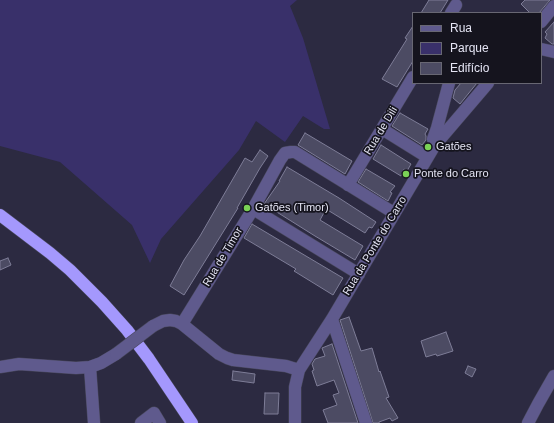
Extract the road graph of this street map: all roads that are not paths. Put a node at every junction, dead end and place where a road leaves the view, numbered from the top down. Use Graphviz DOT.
graph roads {
  1 [pos="554,6"];
  2 [pos="542,21"];
  3 [pos="542,49"];
  4 [pos="554,52"];
  5 [pos="412,79"];
  6 [pos="449,84"];
  7 [pos="487,84"];
  8 [pos="382,129"];
  9 [pos="435,145"];
  10 [pos="427,157"];
  11 [pos="348,184"];
  12 [pos="253,209"];
  13 [pos="394,213"];
  14 [pos="0,215"];
  15 [pos="359,274"];
  16 [pos="332,319"];
  17 [pos="182,324"];
  18 [pos="0,367"];
  19 [pos="90,367"];
  20 [pos="299,370"];
  21 [pos="554,376"];
  22 [pos="94,423"];
  23 [pos="141,423"];
  24 [pos="160,423"];
  25 [pos="192,423"];
  26 [pos="295,423"];
  27 [pos="366,423"];
  28 [pos="528,423"];
  1 -- 2 [label="street"];
  3 -- 4 [label="street"];
  5 -- 8 [label="street, Rua de Dili"];
  6 -- 9 [label="street"];
  7 -- 9 [label="street, Rua da Ponte do Carro"];
  8 -- 10 [label="street"];
  8 -- 11 [label="street, Rua de Dili"];
  9 -- 10 [label="street, Rua da Ponte do Carro"];
  10 -- 13 [label="street, Rua da Ponte do Carro"];
  11 -- 12 [label="street, Rua de Timor"];
  11 -- 13 [label="street, Rua de Timor"];
  12 -- 15 [label="street"];
  12 -- 17 [label="street, Rua de Timor"];
  13 -- 15 [label="street, Rua da Ponte do Carro"];
  14 -- 25 [label="highway"];
  15 -- 16 [label="street, Rua da Ponte do Carro"];
  16 -- 20 [label="street, Rua da Ponte do Carro"];
  16 -- 27 [label="street"];
  17 -- 19 [label="street, bridge"];
  17 -- 20 [label="street"];
  18 -- 19 [label="street"];
  19 -- 22 [label="street"];
  20 -- 26 [label="street, Rua da Ponte do Carro"];
  21 -- 28 [label="street"];
  23 -- 24 [label="street"];
}
